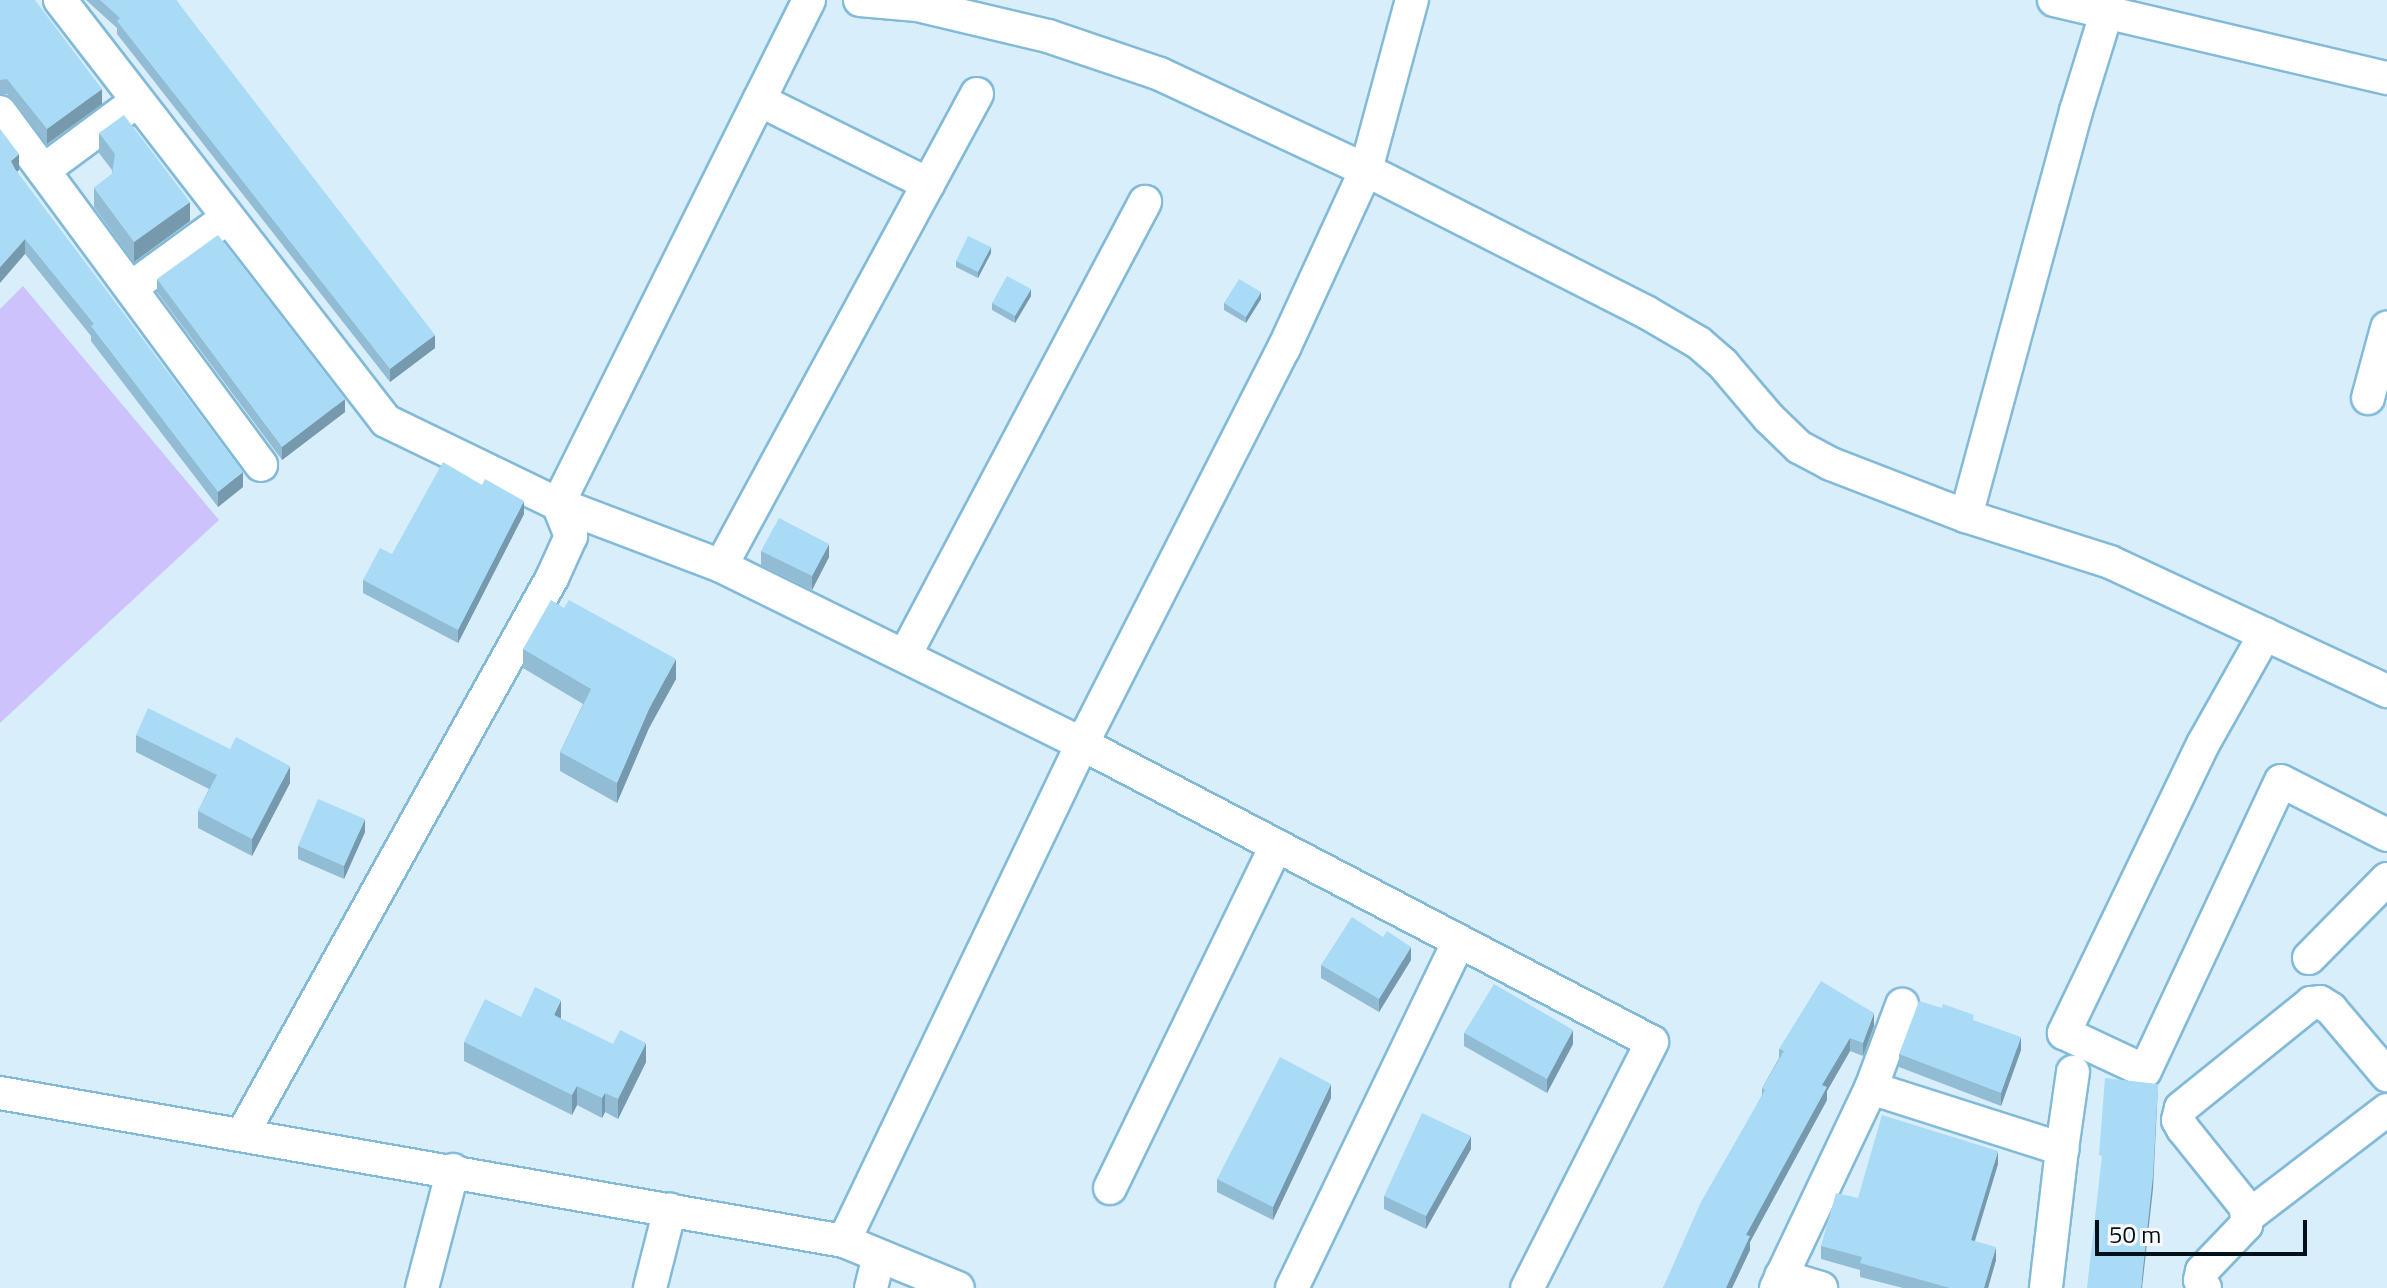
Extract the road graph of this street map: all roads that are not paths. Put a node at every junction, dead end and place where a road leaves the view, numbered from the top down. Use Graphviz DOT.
graph roads {
  1 [pos="60,0"];
  2 [pos="809,0"];
  3 [pos="860,0"];
  4 [pos="1412,0"];
  5 [pos="2054,0"];
  6 [pos="2106,14"];
  7 [pos="2387,78"];
  8 [pos="977,94"];
  9 [pos="759,100"];
  10 [pos="136,102"];
  11 [pos="0,112"];
  12 [pos="44,170"];
  13 [pos="1366,170"];
  14 [pos="928,184"];
  15 [pos="1145,202"];
  16 [pos="227,218"];
  17 [pos="132,287"];
  18 [pos="2387,328"];
  19 [pos="2368,398"];
  20 [pos="261,465"];
  21 [pos="558,504"];
  22 [pos="1966,516"];
  23 [pos="721,566"];
  24 [pos="2265,634"];
  25 [pos="905,655"];
  26 [pos="2387,691"];
  27 [pos="1082,744"];
  28 [pos="2387,835"];
  29 [pos="1276,846"];
  30 [pos="2387,879"];
  31 [pos="1458,943"];
  32 [pos="2309,958"];
  33 [pos="1902,1005"];
  34 [pos="2073,1072"];
  35 [pos="2387,1075"];
  36 [pos="1871,1088"];
  37 [pos="0,1093"];
  38 [pos="2387,1110"];
  39 [pos="243,1133"];
  40 [pos="2062,1149"];
  41 [pos="453,1170"];
  42 [pos="1110,1188"];
  43 [pos="670,1209"];
  44 [pos="2247,1217"];
  45 [pos="844,1241"];
  46 [pos="879,1256"];
  47 [pos="1778,1282"];
  48 [pos="422,1288"];
  49 [pos="650,1288"];
  50 [pos="871,1288"];
  51 [pos="958,1288"];
  52 [pos="1292,1288"];
  53 [pos="1527,1288"];
  54 [pos="1821,1288"];
  55 [pos="2046,1288"];
  56 [pos="2205,1288"];
  1 -- 10 [label="street"];
  2 -- 9 [label="street"];
  3 -- 13 [label="street"];
  4 -- 13 [label="street"];
  5 -- 6 [label="street"];
  6 -- 7 [label="street"];
  6 -- 22 [label="street"];
  8 -- 14 [label="street"];
  9 -- 14 [label="street"];
  9 -- 21 [label="street"];
  10 -- 12 [label="street"];
  10 -- 16 [label="street"];
  11 -- 12 [label="street"];
  12 -- 17 [label="street"];
  13 -- 22 [label="street"];
  13 -- 27 [label="street"];
  14 -- 23 [label="street"];
  15 -- 25 [label="street"];
  16 -- 17 [label="street"];
  16 -- 21 [label="street"];
  17 -- 20 [label="street"];
  18 -- 19 [label="street"];
  21 -- 23 [label="street"];
  21 -- 39 [label="street"];
  22 -- 24 [label="street"];
  23 -- 25 [label="street"];
  24 -- 26 [label="street"];
  24 -- 28 [label="street"];
  25 -- 27 [label="street"];
  27 -- 29 [label="street"];
  27 -- 45 [label="street"];
  29 -- 31 [label="street"];
  29 -- 42 [label="street"];
  30 -- 32 [label="street"];
  31 -- 52 [label="street"];
  31 -- 53 [label="street"];
  33 -- 36 [label="street"];
  34 -- 40 [label="street"];
  35 -- 44 [label="street"];
  36 -- 40 [label="street"];
  36 -- 47 [label="street"];
  37 -- 39 [label="street"];
  38 -- 44 [label="street"];
  39 -- 41 [label="street"];
  40 -- 55 [label="street"];
  41 -- 43 [label="street"];
  41 -- 48 [label="street"];
  43 -- 45 [label="street"];
  43 -- 49 [label="street"];
  44 -- 56 [label="street"];
  45 -- 46 [label="street"];
  46 -- 50 [label="street"];
  46 -- 51 [label="street"];
  47 -- 54 [label="street"];
}
